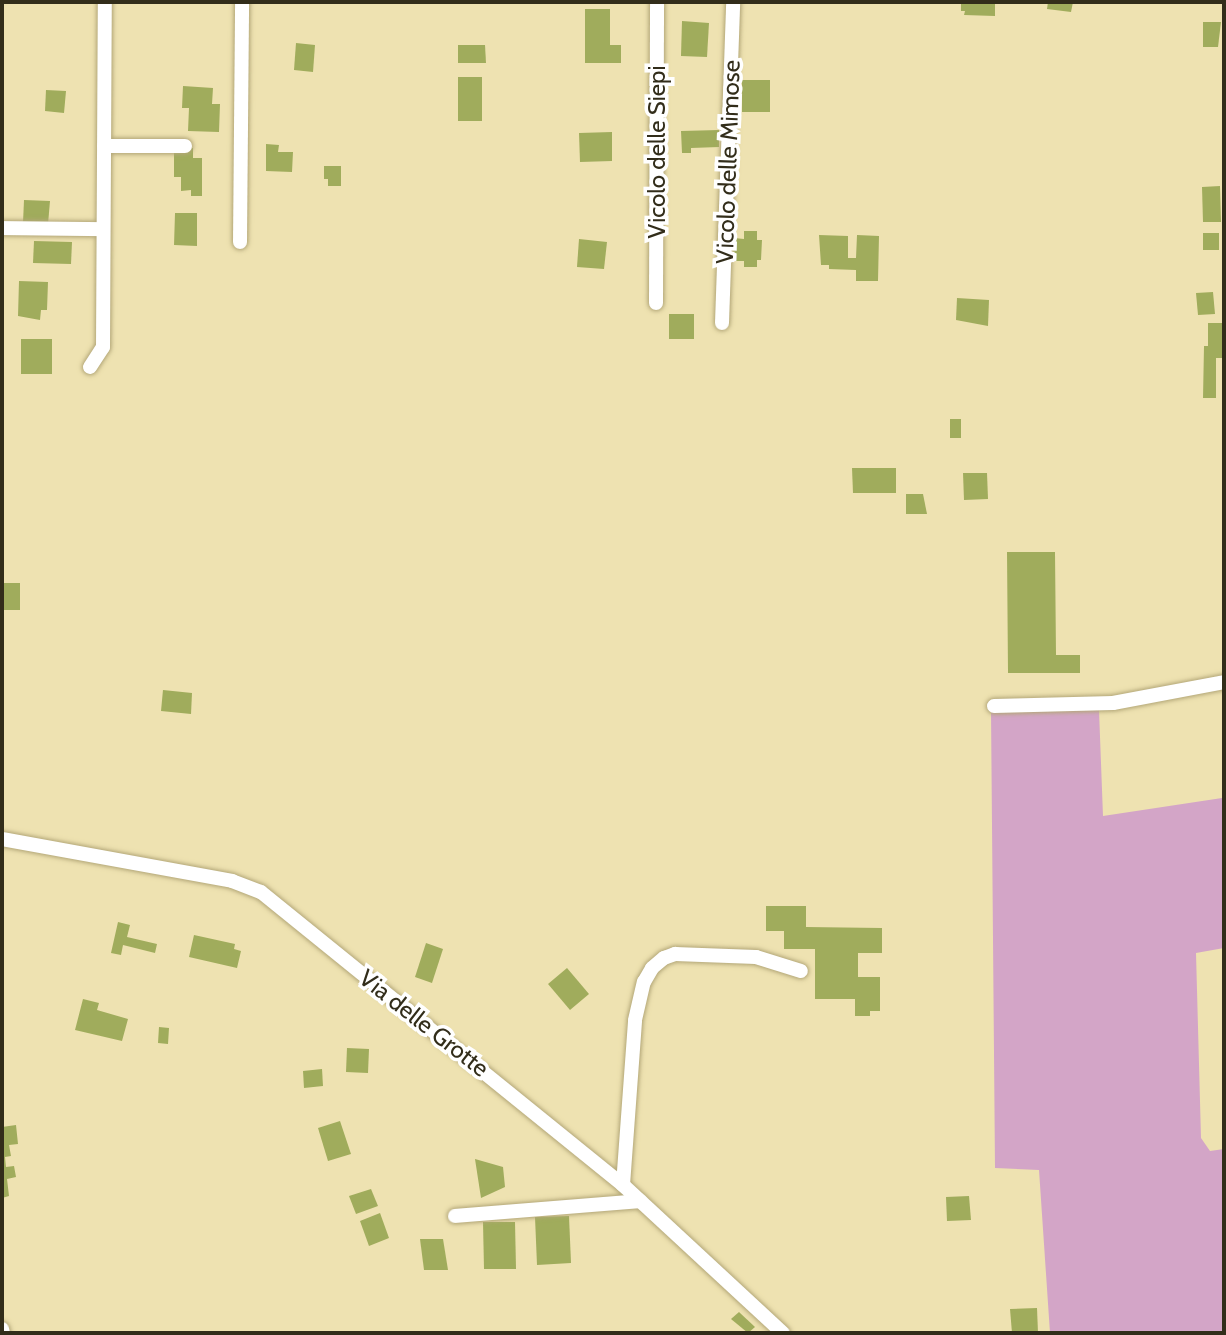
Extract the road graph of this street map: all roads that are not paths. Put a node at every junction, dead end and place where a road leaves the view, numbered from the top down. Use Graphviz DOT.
graph roads {
  1 [pos="105,2"];
  2 [pos="242,2"];
  3 [pos="657,2"];
  4 [pos="733,2"];
  5 [pos="104,146"];
  6 [pos="185,146"];
  7 [pos="2,228"];
  8 [pos="103,229"];
  9 [pos="240,242"];
  10 [pos="656,303"];
  11 [pos="722,323"];
  12 [pos="90,367"];
  13 [pos="1224,682"];
  14 [pos="994,706"];
  15 [pos="2,839"];
  16 [pos="800,971"];
  17 [pos="623,1185"];
  18 [pos="640,1201"];
  19 [pos="455,1216"];
  20 [pos="783,1333"];
  1 -- 5 [label="street"];
  2 -- 9 [label="street"];
  3 -- 10 [label="street, Vicolo delle Siepi"];
  4 -- 11 [label="street, Vicolo delle Mimose"];
  5 -- 6 [label="street"];
  5 -- 8 [label="street"];
  7 -- 8 [label="street"];
  8 -- 12 [label="street"];
  13 -- 14 [label="street"];
  15 -- 17 [label="street, Via delle Grotte"];
  16 -- 17 [label="street"];
  17 -- 18 [label="street, Via delle Grotte"];
  18 -- 19 [label="street"];
  18 -- 20 [label="street, Via delle Grotte"];
}
